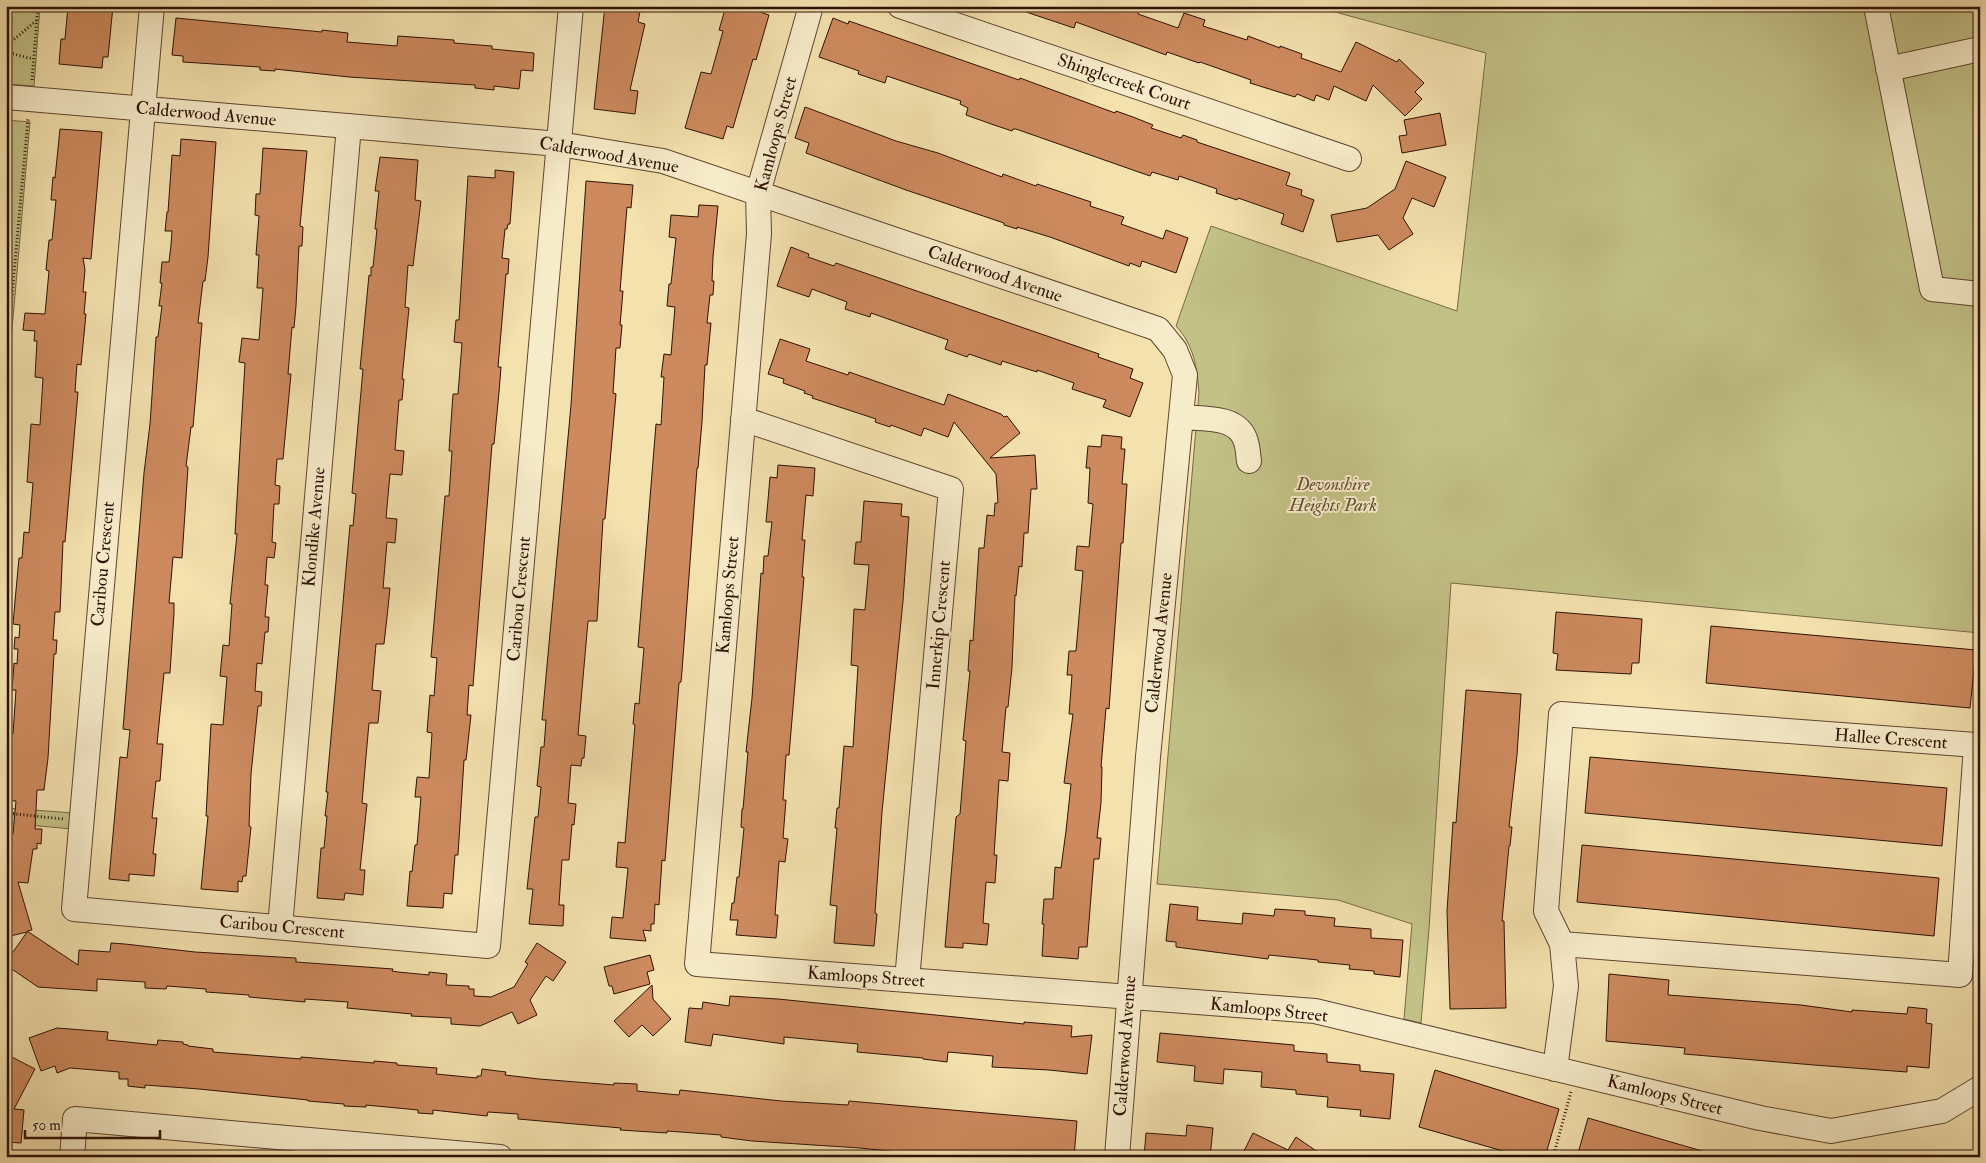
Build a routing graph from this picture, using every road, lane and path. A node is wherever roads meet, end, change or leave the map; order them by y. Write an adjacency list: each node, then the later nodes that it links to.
1 (38, 6): 7 (path)
2 (152, 6): 15 (street)
3 (571, 6): 18 (street)
4 (811, 6): 20 (street, Kamloops Street)
5 (900, 6): 19 (street, Shinglecreek Court)
6 (1876, 6): 12 (street)
7 (36, 21): 8 (path); 11 (path)
8 (6, 46)
9 (1980, 49): 12 (street)
10 (6, 52): 11 (path)
11 (33, 59): 13 (path)
12 (1888, 69): 21 (street)
13 (32, 78)
14 (6, 97): 15 (street, Calderwood Avenue)
15 (143, 109): 17 (street, Calderwood Avenue); 28 (street, Caribou Crescent)
16 (28, 120): 22 (path)
17 (349, 126): 18 (street, Calderwood Avenue); 28 (street, Klondike Avenue)
18 (560, 144): 20 (street, Calderwood Avenue); 28 (street, Caribou Crescent)
19 (1349, 159)
20 (758, 193): 23 (street, Calderwood Avenue); 24 (street, Kamloops Street)
21 (1980, 294)
22 (6, 361)
23 (1181, 417): 25 (street); 31 (street, Calderwood Avenue)
24 (743, 419): 30 (street, Innerkip Crescent); 30 (street, Kamloops Street)
25 (1250, 461)
26 (6, 813): 27 (path)
27 (70, 820)
28 (280, 927)
29 (1562, 944): 29 (street, Hallee Crescent); 32 (street, Hallee Crescent)
30 (907, 980): 31 (street, Kamloops Street)
31 (1129, 997): 32 (street, Kamloops Street); 37 (street, Calderwood Avenue)
32 (1556, 1069): 33 (street, Kamloops Street)
33 (1980, 1088)
34 (1571, 1092): 38 (path)
35 (72, 1157): 36 (street)
36 (500, 1157)
37 (1117, 1157)
38 (1553, 1157)

